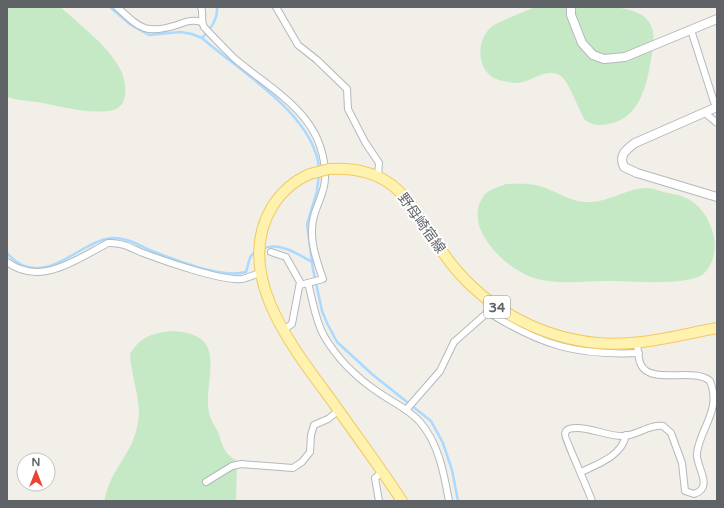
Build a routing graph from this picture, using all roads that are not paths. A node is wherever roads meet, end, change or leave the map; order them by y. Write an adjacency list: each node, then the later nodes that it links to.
1 (117, 7): 6 (street)
2 (201, 7): 6 (street)
3 (276, 7): 12 (street)
4 (571, 7): 7 (street)
5 (717, 19): 7 (street)
6 (203, 24): 17 (street)
7 (691, 30): 8 (street)
8 (717, 104)
9 (717, 108): 10 (street)
10 (705, 113): 11 (street); 13 (street)
11 (717, 123)
12 (378, 176): 16 (main road, 野母崎宿線 / 34, bridge); 21 (main road, 野母崎宿線 / 34)
13 (717, 197)
14 (271, 252): 18 (street)
15 (7, 262): 16 (street)
16 (262, 272): 20 (main road, 野母崎宿線 / 34)
17 (310, 283): 18 (street); 22 (street)
18 (300, 285): 20 (street)
19 (717, 328): 21 (main road, 野母崎宿線 / 34)
20 (283, 330): 23 (main road, 野母崎宿線 / 34)
21 (638, 348): 22 (street); 24 (street)
22 (406, 410): 30 (street)
23 (338, 411): 25 (main road, 野母崎宿線 / 34); 27 (street)
24 (626, 436): 26 (street); 26 (street)
25 (382, 472): 28 (street); 29 (main road, 野母崎宿線 / 34)
26 (581, 472): 31 (street)
27 (206, 482)
28 (379, 501)
29 (402, 501)
30 (449, 501)
31 (592, 501)

